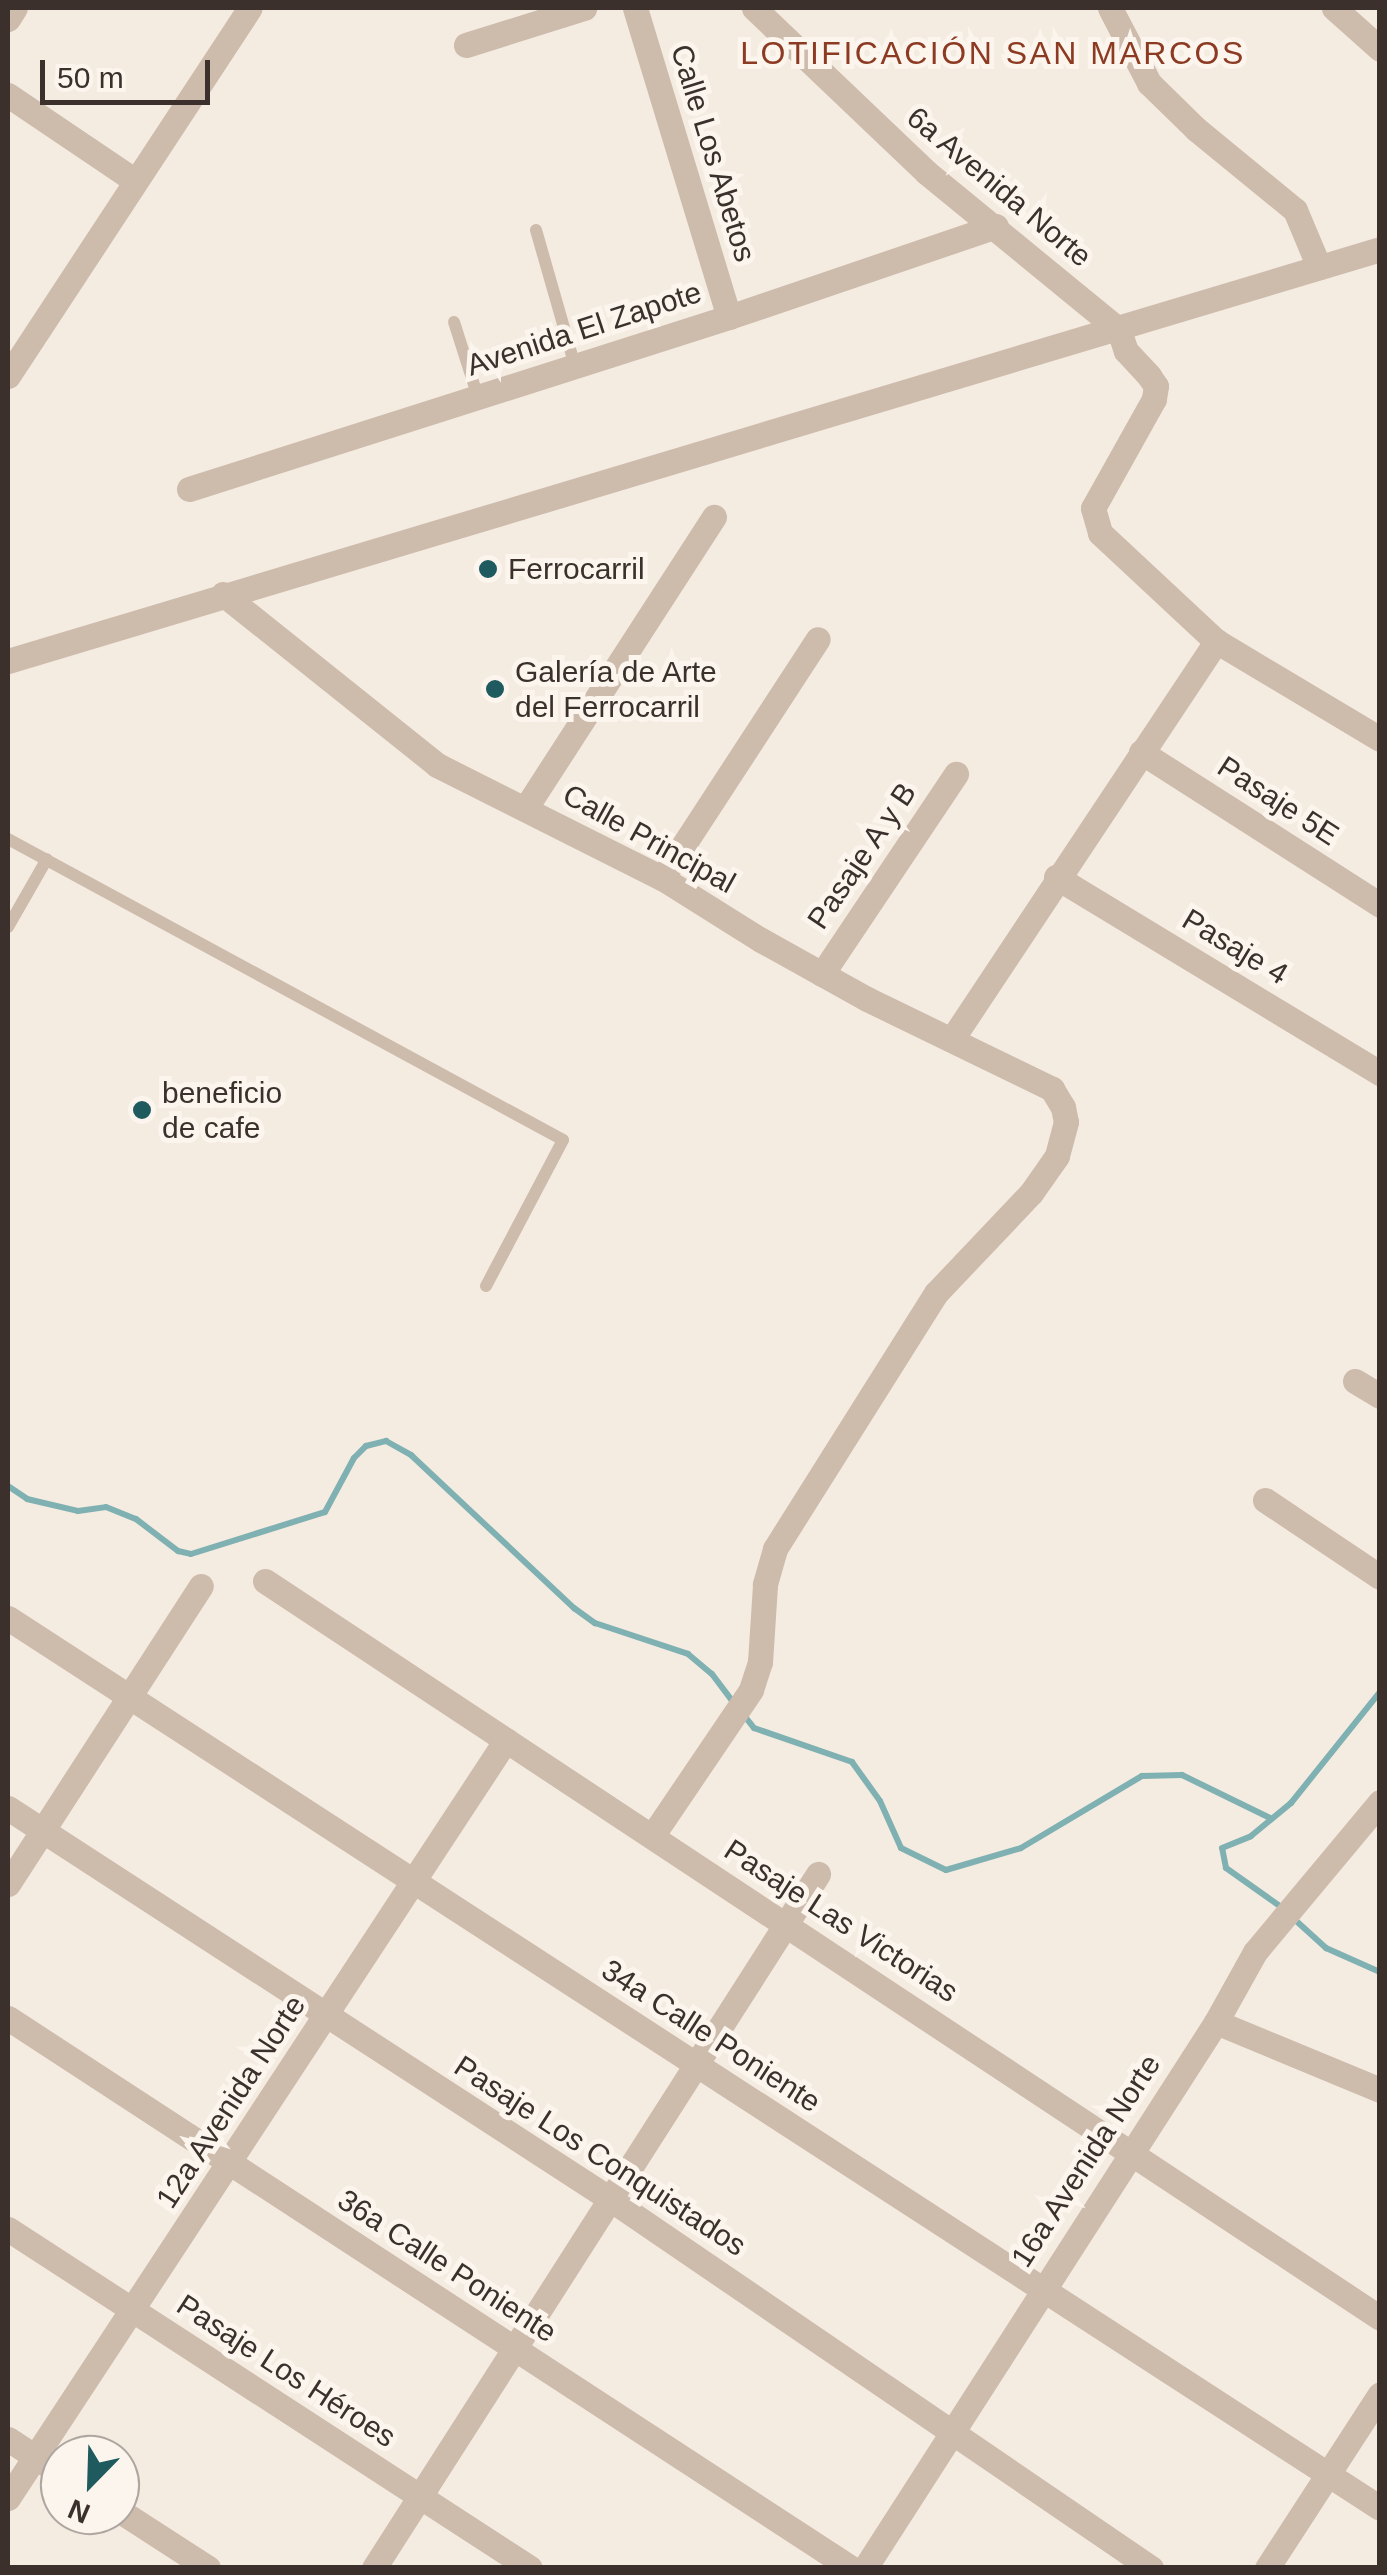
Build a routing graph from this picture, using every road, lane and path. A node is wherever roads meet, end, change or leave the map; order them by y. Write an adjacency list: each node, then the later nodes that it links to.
1 (15, 8): 8 (street)
2 (250, 8): 12 (street)
3 (584, 8): 9 (street)
4 (635, 8): 17 (street, Calle Los Abetos)
5 (754, 8): 13 (street, 6a Avenida Norte)
6 (1110, 8): 16 (street)
7 (1334, 8): 10 (street)
8 (8, 19)
9 (466, 45)
10 (1379, 47)
11 (8, 95): 12 (street)
12 (134, 180): 21 (street)
13 (996, 226): 17 (street, Avenida El Zapote); 19 (street, 6a Avenida Norte)
14 (536, 230): 20 (lane)
15 (1380, 249): 16 (street)
16 (1319, 267): 19 (street)
17 (729, 317): 20 (street, Avenida El Zapote)
18 (454, 322): 22 (lane)
19 (1119, 330): 25 (street); 27 (street, 6a Avenida Norte)
20 (575, 366): 22 (street, Avenida El Zapote)
21 (8, 376)
22 (478, 397): 23 (street, Avenida El Zapote)
23 (189, 489)
24 (714, 517): 32 (street)
25 (223, 594): 28 (street); 32 (street, Calle Principal)
26 (818, 639): 36 (street)
27 (1216, 640): 29 (street); 30 (street)
28 (8, 661)
29 (1380, 738)
30 (1141, 752): 35 (street); 37 (street, Pasaje 5E)
31 (956, 774): 39 (street, Pasaje A y B)
32 (525, 808): 36 (street, Calle Principal)
33 (8, 839): 34 (lane)
34 (47, 858): 38 (lane); 42 (lane)
35 (1056, 877): 40 (street); 41 (street, Pasaje 4)
36 (662, 878): 39 (street, Calle Principal)
37 (1380, 905)
38 (8, 926)
39 (822, 974): 40 (street, Calle Principal)
40 (952, 1038): 55 (street, Calle Principal)
41 (1380, 1072)
42 (486, 1286)
43 (1356, 1381): 44 (street)
44 (1380, 1396)
45 (1265, 1500): 46 (street)
46 (1380, 1577)
47 (265, 1581): 51 (street, Pasaje Las Victorias)
48 (201, 1586): 50 (street)
49 (8, 1618): 50 (street, 34a Calle Poniente)
50 (129, 1697): 54 (street); 57 (street, 34a Calle Poniente)
51 (506, 1740): 55 (street, Pasaje Las Victorias); 57 (street, 12a Avenida Norte)
52 (1380, 1802): 62 (street, 16a Avenida Norte)
53 (8, 1808): 54 (street, Pasaje Los Conquistados)
54 (42, 1830): 58 (street); 60 (street, Pasaje Los Conquistados)
55 (652, 1836): 59 (street, Pasaje Las Victorias)
56 (818, 1874): 59 (street)
57 (414, 1882): 60 (street, 12a Avenida Norte); 63 (street, 34a Calle Poniente)
58 (8, 1884)
59 (786, 1924): 63 (street); 65 (street, Pasaje Las Victorias)
60 (326, 2015): 66 (street, 12a Avenida Norte); 67 (street, Pasaje Los Conquistados)
61 (8, 2018): 66 (street, 36a Calle Poniente)
62 (1216, 2022): 64 (street); 65 (street, 16a Avenida Norte)
63 (696, 2064): 67 (street); 69 (street, 34a Calle Poniente)
64 (1380, 2090)
65 (1130, 2150): 69 (street, 16a Avenida Norte); 71 (street, Pasaje Las Victorias)
66 (230, 2163): 70 (street, 12a Avenida Norte); 72 (street, 36a Calle Poniente)
67 (610, 2199): 72 (street); 74 (street, Pasaje Los Conquistados)
68 (8, 2229): 70 (street, Pasaje Los Héroes)
69 (1042, 2289): 74 (street, 16a Avenida Norte); 78 (street, 34a Calle Poniente)
70 (134, 2311): 76 (street, 12a Avenida Norte); 79 (street, Pasaje Los Héroes)
71 (1380, 2318)
72 (514, 2348): 79 (street); 86 (street, 36a Calle Poniente)
73 (1380, 2394): 78 (street)
74 (952, 2430): 87 (street, 16a Avenida Norte); 88 (street, Pasaje Los Conquistados)
75 (8, 2438): 76 (street)
76 (35, 2456): 77 (street); 80 (street, 12a Avenida Norte)
77 (40, 2459)
78 (1329, 2476): 81 (street, 34a Calle Poniente); 89 (street)
79 (420, 2496): 84 (street); 85 (street, Pasaje Los Héroes)
80 (8, 2498)
81 (1380, 2508)
82 (140, 2524): 83 (street)
83 (208, 2568)
84 (374, 2568)
85 (530, 2568)
86 (851, 2568)
87 (865, 2568)
88 (1151, 2568)
89 (1267, 2568)

